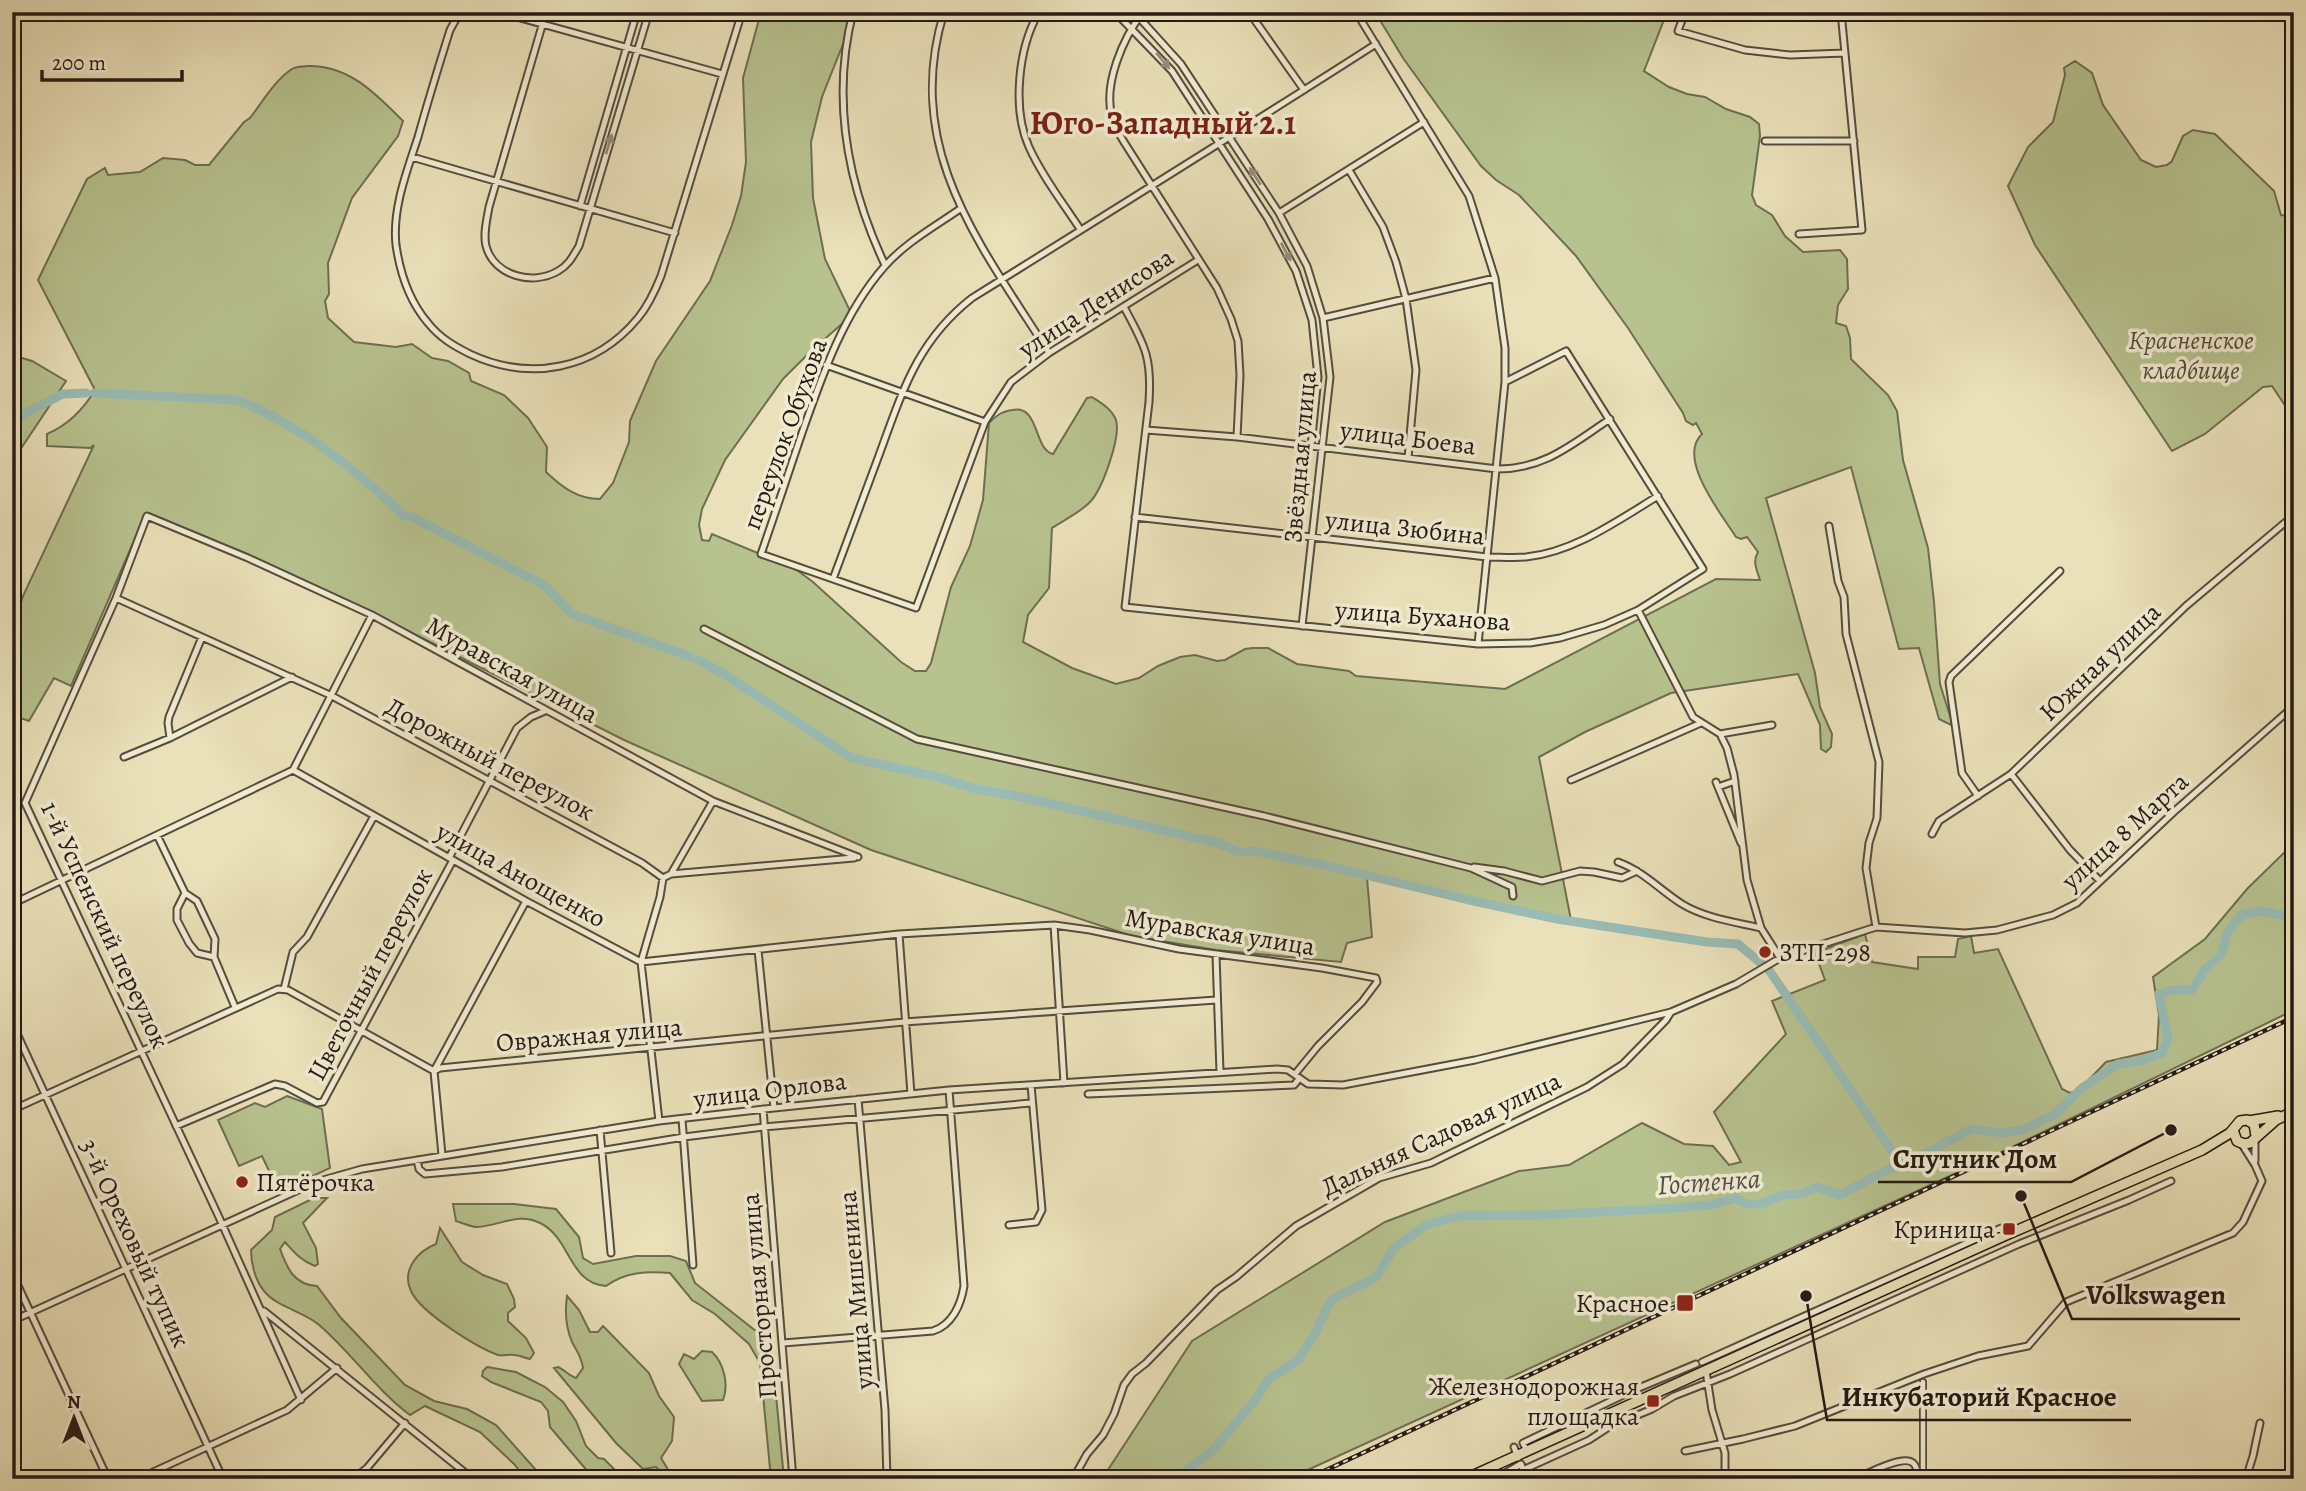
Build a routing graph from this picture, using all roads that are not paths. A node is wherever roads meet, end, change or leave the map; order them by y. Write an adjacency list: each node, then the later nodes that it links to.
1 (460, 12): 29 (street)
2 (499, 12): 16 (street)
3 (546, 12): 16 (street)
4 (638, 12): 19 (street)
5 (649, 12): 20 (street)
6 (742, 12): 22 (street)
7 (853, 12): 41 (street)
8 (944, 12): 35 (street)
9 (1040, 12): 37 (street)
10 (1115, 12): 17 (street, Звёздная улица)
11 (1249, 12): 23 (street)
12 (1356, 12): 18 (street)
13 (1685, 12): 21 (street)
14 (1841, 12): 21 (street)
15 (1139, 14): 17 (street); 25 (street, Звёздная улица)
16 (542, 24): 19 (street); 31 (street)
17 (1132, 28): 28 (street, Звёздная улица, one-way to 28); 32 (street)
18 (1376, 44): 23 (street); 24 (street)
19 (628, 48): 20 (street); 33 (street)
20 (637, 51): 22 (street); 34 (street, one-way to 20)
21 (1845, 53): 27 (street)
22 (722, 74): 38 (street)
23 (1304, 90): 25 (street)
24 (1424, 122): 30 (street); 42 (street)
25 (1229, 136): 28 (street); 36 (street, Звёздная улица, one-way to 25)
26 (1765, 141): 27 (street)
27 (1854, 141): 39 (street)
28 (1219, 143): 32 (street); 55 (street, Звёздная улица, one-way to 55)
29 (412, 157): 31 (street); 38 (street)
30 (1349, 170): 36 (street); 44 (street)
31 (496, 180): 33 (street); 34 (street)
32 (1152, 187): 37 (street); 40 (street)
33 (580, 206): 34 (street)
34 (589, 209): 38 (street)
35 (960, 209): 41 (street, переулок Обухова); 43 (street)
36 (1279, 213): 46 (street, Звёздная улица)
37 (1080, 229): 43 (street)
38 (675, 233)
39 (1799, 234)
40 (1198, 260): 45 (street, улица Денисова); 54 (street)
41 (885, 265): 48 (street, переулок Обухова)
42 (1495, 278): 44 (street); 49 (street)
43 (1002, 279): 47 (street); 50 (street)
44 (1406, 299): 46 (street); 57 (street)
45 (1124, 307): 47 (street, улица Денисова); 53 (street)
46 (1323, 318): 56 (street, Звёздная улица)
47 (1049, 353): 52 (street, улица Денисова)
48 (826, 365): 50 (street); 67 (street, переулок Обухова)
49 (1505, 382): 51 (street); 58 (street)
50 (902, 392): 52 (street); 67 (street)
51 (1610, 419): 58 (street, улица Боева); 59 (street)
52 (985, 422): 67 (street, улица Денисова)
53 (1146, 429): 54 (street, улица Боева); 62 (street)
54 (1237, 437): 55 (street, улица Боева)
55 (1311, 446): 56 (street, улица Боева)
56 (1323, 447): 57 (street, улица Боева); 64 (street, Звёздная улица)
57 (1408, 458): 58 (street, улица Боева)
58 (1497, 469): 65 (street)
59 (1658, 496): 65 (street, улица Зюбина); 69 (street, улица Буханова)
60 (2294, 515): 85 (street, Южная улица)
61 (147, 516): 68 (street, 1-й Успенский переулок); 70 (street, Муравская улица)
62 (1135, 517): 64 (street, улица Зюбина); 71 (street, улица Буханова)
63 (1829, 526): 108 (street)
64 (1312, 537): 65 (street, улица Зюбина); 71 (street, Звёздная улица)
65 (1488, 557): 74 (street)
66 (2060, 571): 89 (street)
67 (833, 579)
68 (116, 598): 73 (street, Дорожный переулок); 102 (street, 1-й Успенский переулок)
69 (1638, 610): 74 (street, улица Буханова); 79 (street)
70 (372, 615): 76 (street); 78 (street, Муравская улица)
71 (1302, 626): 74 (street, улица Буханова)
72 (704, 629): 97 (street)
73 (202, 637): 75 (street, Дорожный переулок); 82 (street)
74 (1478, 643)
75 (293, 677): 76 (street, Дорожный переулок); 82 (street)
76 (332, 696): 84 (street); 88 (street, Дорожный переулок)
77 (2294, 706): 101 (street, улица 8 Марта)
78 (545, 711): 88 (street, Цветочный переулок); 90 (street, Муравская улица)
79 (1700, 723): 81 (street); 87 (street)
80 (1772, 725): 81 (street)
81 (1720, 734): 86 (street)
82 (170, 738): 83 (street)
83 (124, 757)
84 (293, 770): 91 (street, улица Анощенко); 93 (street)
85 (2011, 774): 89 (street, Южная улица); 101 (street)
86 (1735, 778): 94 (street); 94 (street)
87 (1571, 780)
88 (489, 781): 95 (street, Цветочный переулок); 100 (street, Дорожный переулок)
89 (1978, 796): 92 (street, Южная улица)
90 (713, 801): 99 (street); 99 (street, Муравская улица)
91 (374, 816): 95 (street, улица Анощенко); 116 (street)
92 (1932, 834)
93 (158, 835): 102 (street); 103 (street)
94 (1744, 853): 109 (street)
95 (451, 859): 105 (street, улица Анощенко); 123 (street, Цветочный переулок)
96 (1618, 862): 98 (street)
97 (1471, 867): 98 (street); 104 (street)
98 (1637, 871): 109 (street)
99 (671, 874): 100 (street)
100 (663, 878): 115 (street)
101 (2100, 881): 108 (street, улица 8 Марта)
102 (61, 882): 106 (street); 126 (street, 1-й Успенский переулок)
103 (185, 894): 113 (street); 113 (street)
104 (1513, 896)
105 (526, 901): 115 (street, улица Анощенко); 127 (street)
106 (12, 904)
107 (1054, 925): 110 (street); 112 (street, Муравская улица); 119 (street)
108 (1876, 927): 114 (street, улица 8 Марта)
109 (1761, 928): 114 (street)
110 (899, 934): 111 (street); 121 (street)
111 (758, 950): 115 (street); 124 (street)
112 (1216, 955): 117 (street); 129 (street, Муравская улица)
113 (214, 957): 118 (street)
114 (1780, 958): 120 (street, Дальняя Садовая улица)
115 (641, 962): 125 (street)
116 (284, 989): 118 (street); 123 (street)
117 (1216, 1000): 119 (street, Овражная улица); 128 (street)
118 (235, 1007): 126 (street)
119 (1060, 1011): 121 (street, Овражная улица); 131 (street)
120 (1671, 1012): 129 (street, улица Орлова); 193 (street, Дальняя Садовая улица)
121 (904, 1022): 124 (street, Овражная улица); 135 (street)
122 (12, 1023): 137 (street, 3-й Ореховый тупик)
123 (361, 1030): 127 (street); 149 (street, Цветочный переулок)
124 (766, 1036): 125 (street, Овражная улица); 140 (street)
125 (650, 1049): 127 (street, Овражная улица); 147 (street)
126 (141, 1051): 137 (street); 149 (street, 1-й Успенский переулок)
127 (434, 1071): 158 (street)
128 (1220, 1072): 129 (street, улица Орлова); 130 (street, улица Орлова)
129 (1297, 1076): 134 (street)
130 (1130, 1078): 131 (street, улица Орлова); 134 (street)
131 (1065, 1083): 132 (street, улица Орлова)
132 (1031, 1085): 133 (street, улица Орлова); 139 (street)
133 (949, 1090): 135 (street, улица Орлова); 142 (street)
134 (1134, 1092): 136 (street)
135 (911, 1094): 138 (street, улица Орлова)
136 (1088, 1094)
137 (45, 1095): 143 (street); 166 (street, 3-й Ореховый тупик)
138 (858, 1099): 140 (street, улица Орлова); 146 (street, улица Мишенина)
139 (1031, 1103): 142 (street, улица Орлова); 163 (street)
140 (775, 1108): 141 (street, улица Орлова)
141 (763, 1109): 145 (street, улица Орлова); 150 (street, Просторная улица)
142 (950, 1109): 146 (street, улица Орлова); 171 (street)
143 (12, 1110)
144 (2290, 1113): 148 (main road); 153 (main road)
145 (682, 1119): 147 (street, улица Орлова); 154 (street)
146 (861, 1119): 150 (street, улица Орлова); 171 (street, улица Мишенина)
147 (659, 1121): 151 (street, улица Орлова)
148 (2249, 1121): 152 (main road); 153 (main road)
149 (176, 1126): 162 (street, 1-й Успенский переулок)
150 (764, 1127): 154 (street, улица Орлова); 172 (street, Просторная улица)
151 (600, 1130): 156 (street); 158 (street, улица Орлова)
152 (2233, 1130): 155 (main road); 157 (main road)
153 (2256, 1136): 155 (main road); 160 (street)
154 (684, 1137): 156 (street, улица Орлова); 165 (street)
155 (2240, 1143): 157 (main road); 160 (street)
156 (603, 1150): 159 (street, улица Орлова); 164 (street)
157 (2202, 1150): 173 (main road)
158 (442, 1155): 159 (street, улица Орлова)
159 (417, 1160): 162 (street, улица Орлова)
160 (2255, 1164): 175 (street)
161 (2171, 1181): 176 (street)
162 (222, 1225): 166 (street, улица Орлова); 168 (street, 1-й Успенский переулок)
163 (1009, 1225)
164 (611, 1253)
165 (693, 1265)
166 (126, 1270): 169 (street, улица Орлова); 182 (street, 3-й Ореховый тупик)
167 (12, 1273): 169 (street)
168 (261, 1309): 174 (street, 1-й Успенский переулок); 178 (street, 1-й Успенский переулок)
169 (31, 1313): 170 (street, улица Орлова); 186 (street)
170 (12, 1321)
171 (878, 1337): 172 (street); 192 (street, улица Мишенина)
172 (783, 1343): 191 (street, Просторная улица)
173 (1702, 1365): 176 (street); 184 (main road)
174 (337, 1368): 178 (street); 179 (street, 1-й Успенский переулок)
175 (1924, 1374): 177 (street); 181 (street)
176 (1708, 1382): 181 (street); 184 (street)
177 (1923, 1382): 185 (street)
178 (301, 1400): 182 (street)
179 (405, 1423): 189 (street); 190 (street, 1-й Успенский переулок)
180 (2260, 1423): 198 (street)
181 (1723, 1442): 183 (street); 196 (street)
182 (207, 1446): 187 (street); 188 (street, 3-й Ореховый тупик)
183 (1685, 1451)
184 (1515, 1454): 194 (main road); 195 (street)
185 (1922, 1478): 197 (street)
186 (108, 1479)
187 (138, 1479)
188 (223, 1479)
189 (353, 1479)
190 (473, 1479)
191 (793, 1479)
192 (887, 1479)
193 (1073, 1479)
194 (1465, 1479)
195 (1495, 1479)
196 (1725, 1479)
197 (1855, 1479)
198 (2246, 1479)

